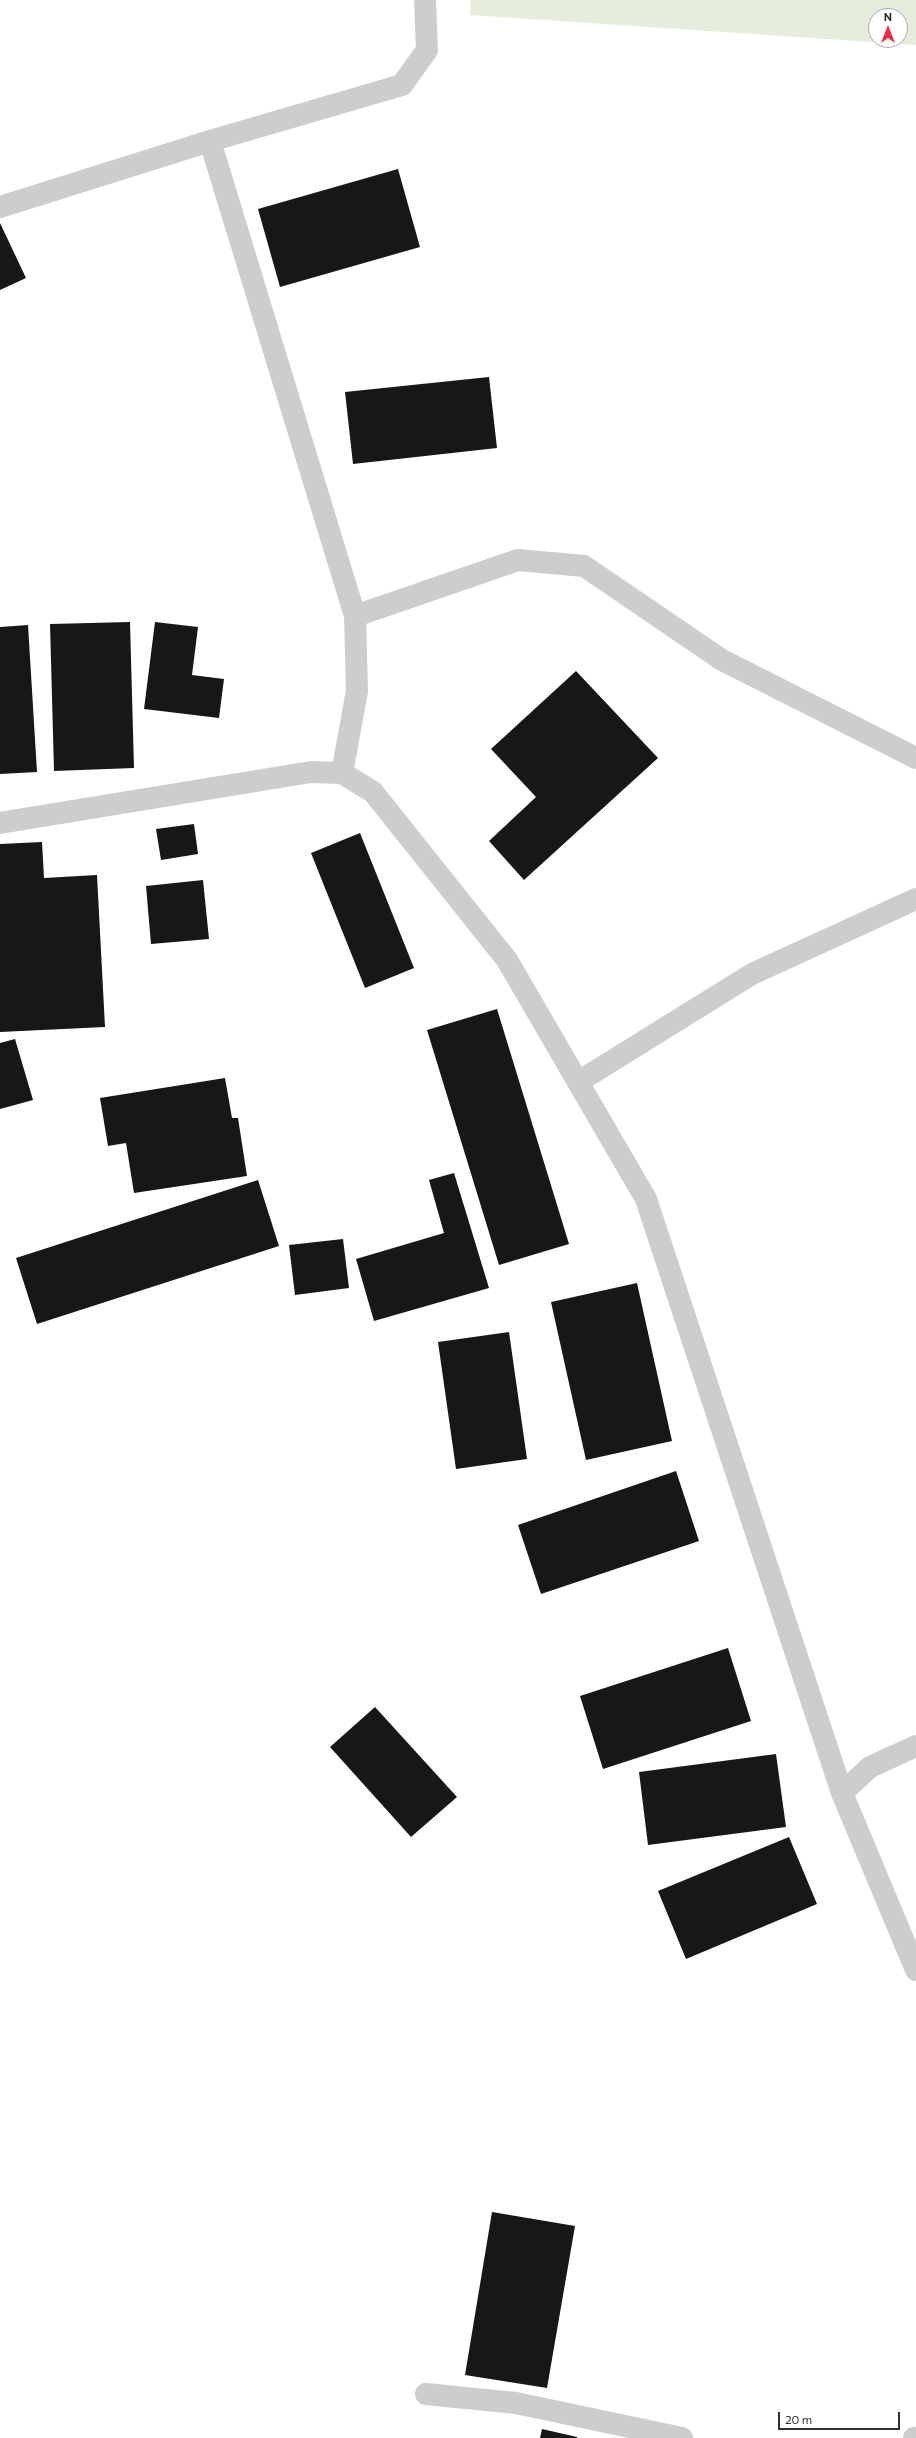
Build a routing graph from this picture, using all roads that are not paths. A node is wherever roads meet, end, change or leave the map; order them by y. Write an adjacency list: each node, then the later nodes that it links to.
1 (425, 0): 2 (street)
2 (210, 141): 3 (street); 4 (street)
3 (0, 207)
4 (355, 616): 5 (street); 6 (street)
5 (916, 758)
6 (342, 773): 7 (street); 9 (street)
7 (0, 823)
8 (916, 899): 9 (street)
9 (578, 1082): 11 (street)
10 (916, 1746): 11 (street)
11 (842, 1793): 12 (street)
12 (916, 1970)
13 (426, 2394): 14 (street)
14 (682, 2438)

